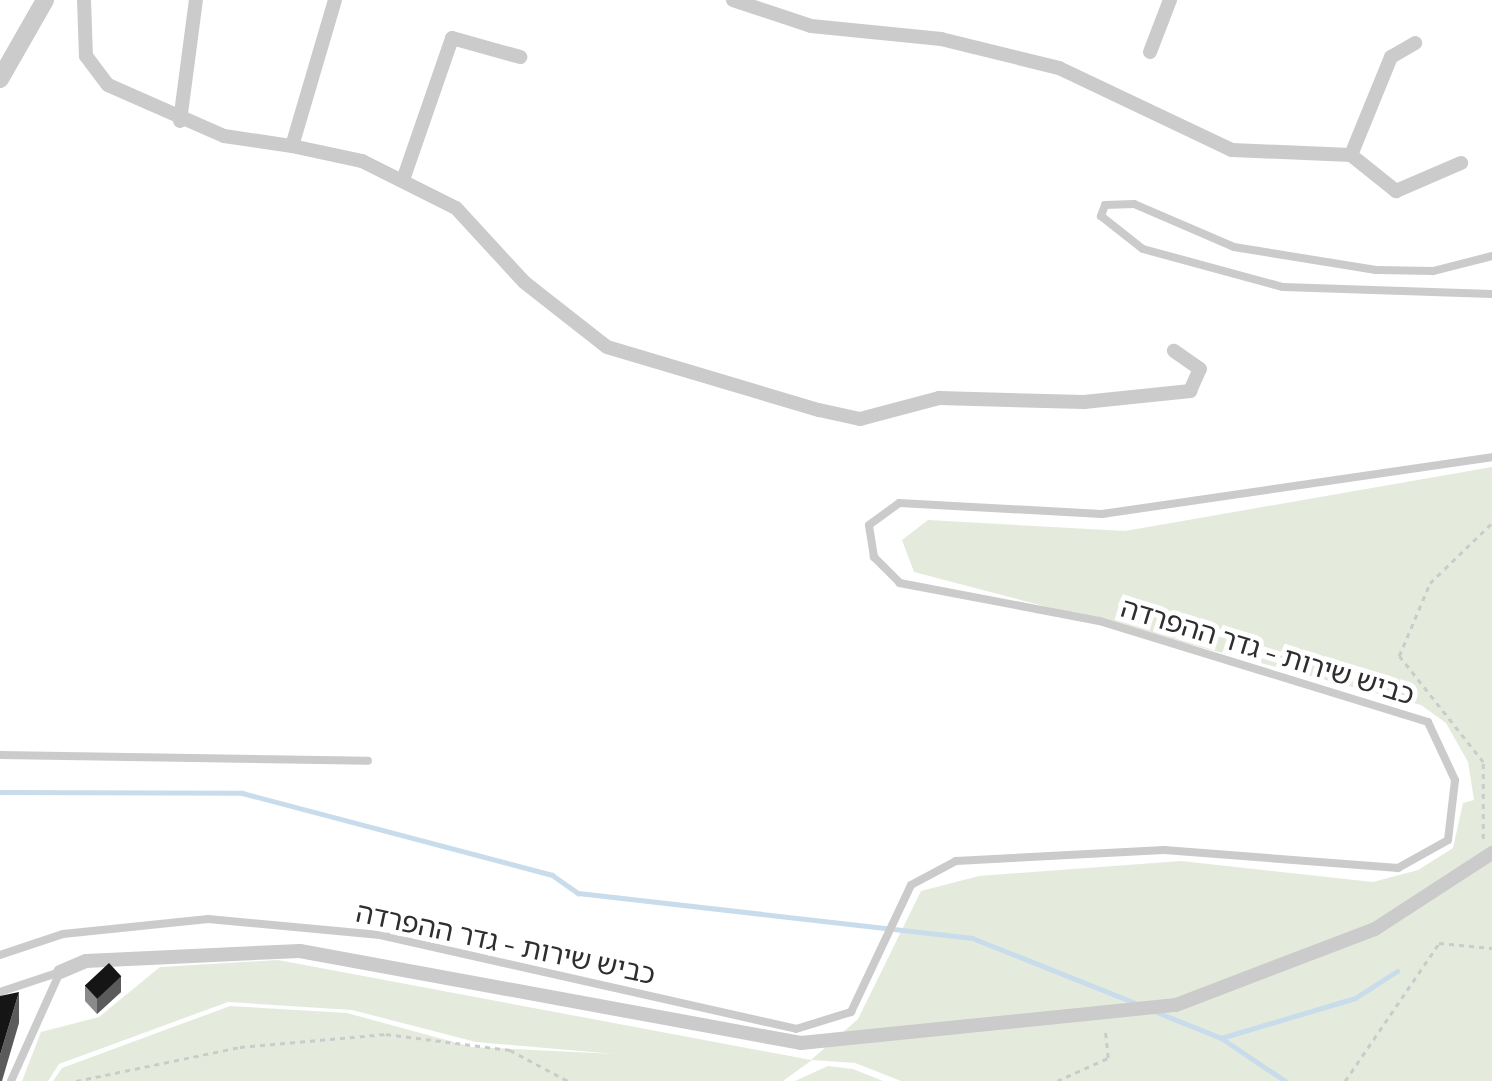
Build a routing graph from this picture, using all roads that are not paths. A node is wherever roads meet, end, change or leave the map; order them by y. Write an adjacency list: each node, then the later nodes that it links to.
1 (45, 0): 10 (street)
2 (84, 0): 11 (street)
3 (196, 0): 11 (street)
4 (335, 0): 12 (street)
5 (733, 0): 13 (street)
6 (1170, 0): 8 (street)
7 (1415, 43): 13 (street)
8 (1150, 52)
9 (520, 58): 15 (street)
10 (0, 79)
11 (180, 121): 12 (street)
12 (292, 146): 15 (street)
13 (1352, 154): 14 (street)
14 (1462, 163)
15 (404, 177): 18 (street)
16 (1492, 256): 17 (lane)
17 (1492, 294)
18 (1174, 352)
19 (1492, 457): 23 (lane, כביש שירות - גדר ההפרדה)
20 (0, 755): 21 (lane)
21 (368, 761)
22 (1486, 858): 24 (street)
23 (0, 955)
24 (60, 972): 25 (lane); 26 (lane)
25 (0, 992)
26 (10, 1081)

